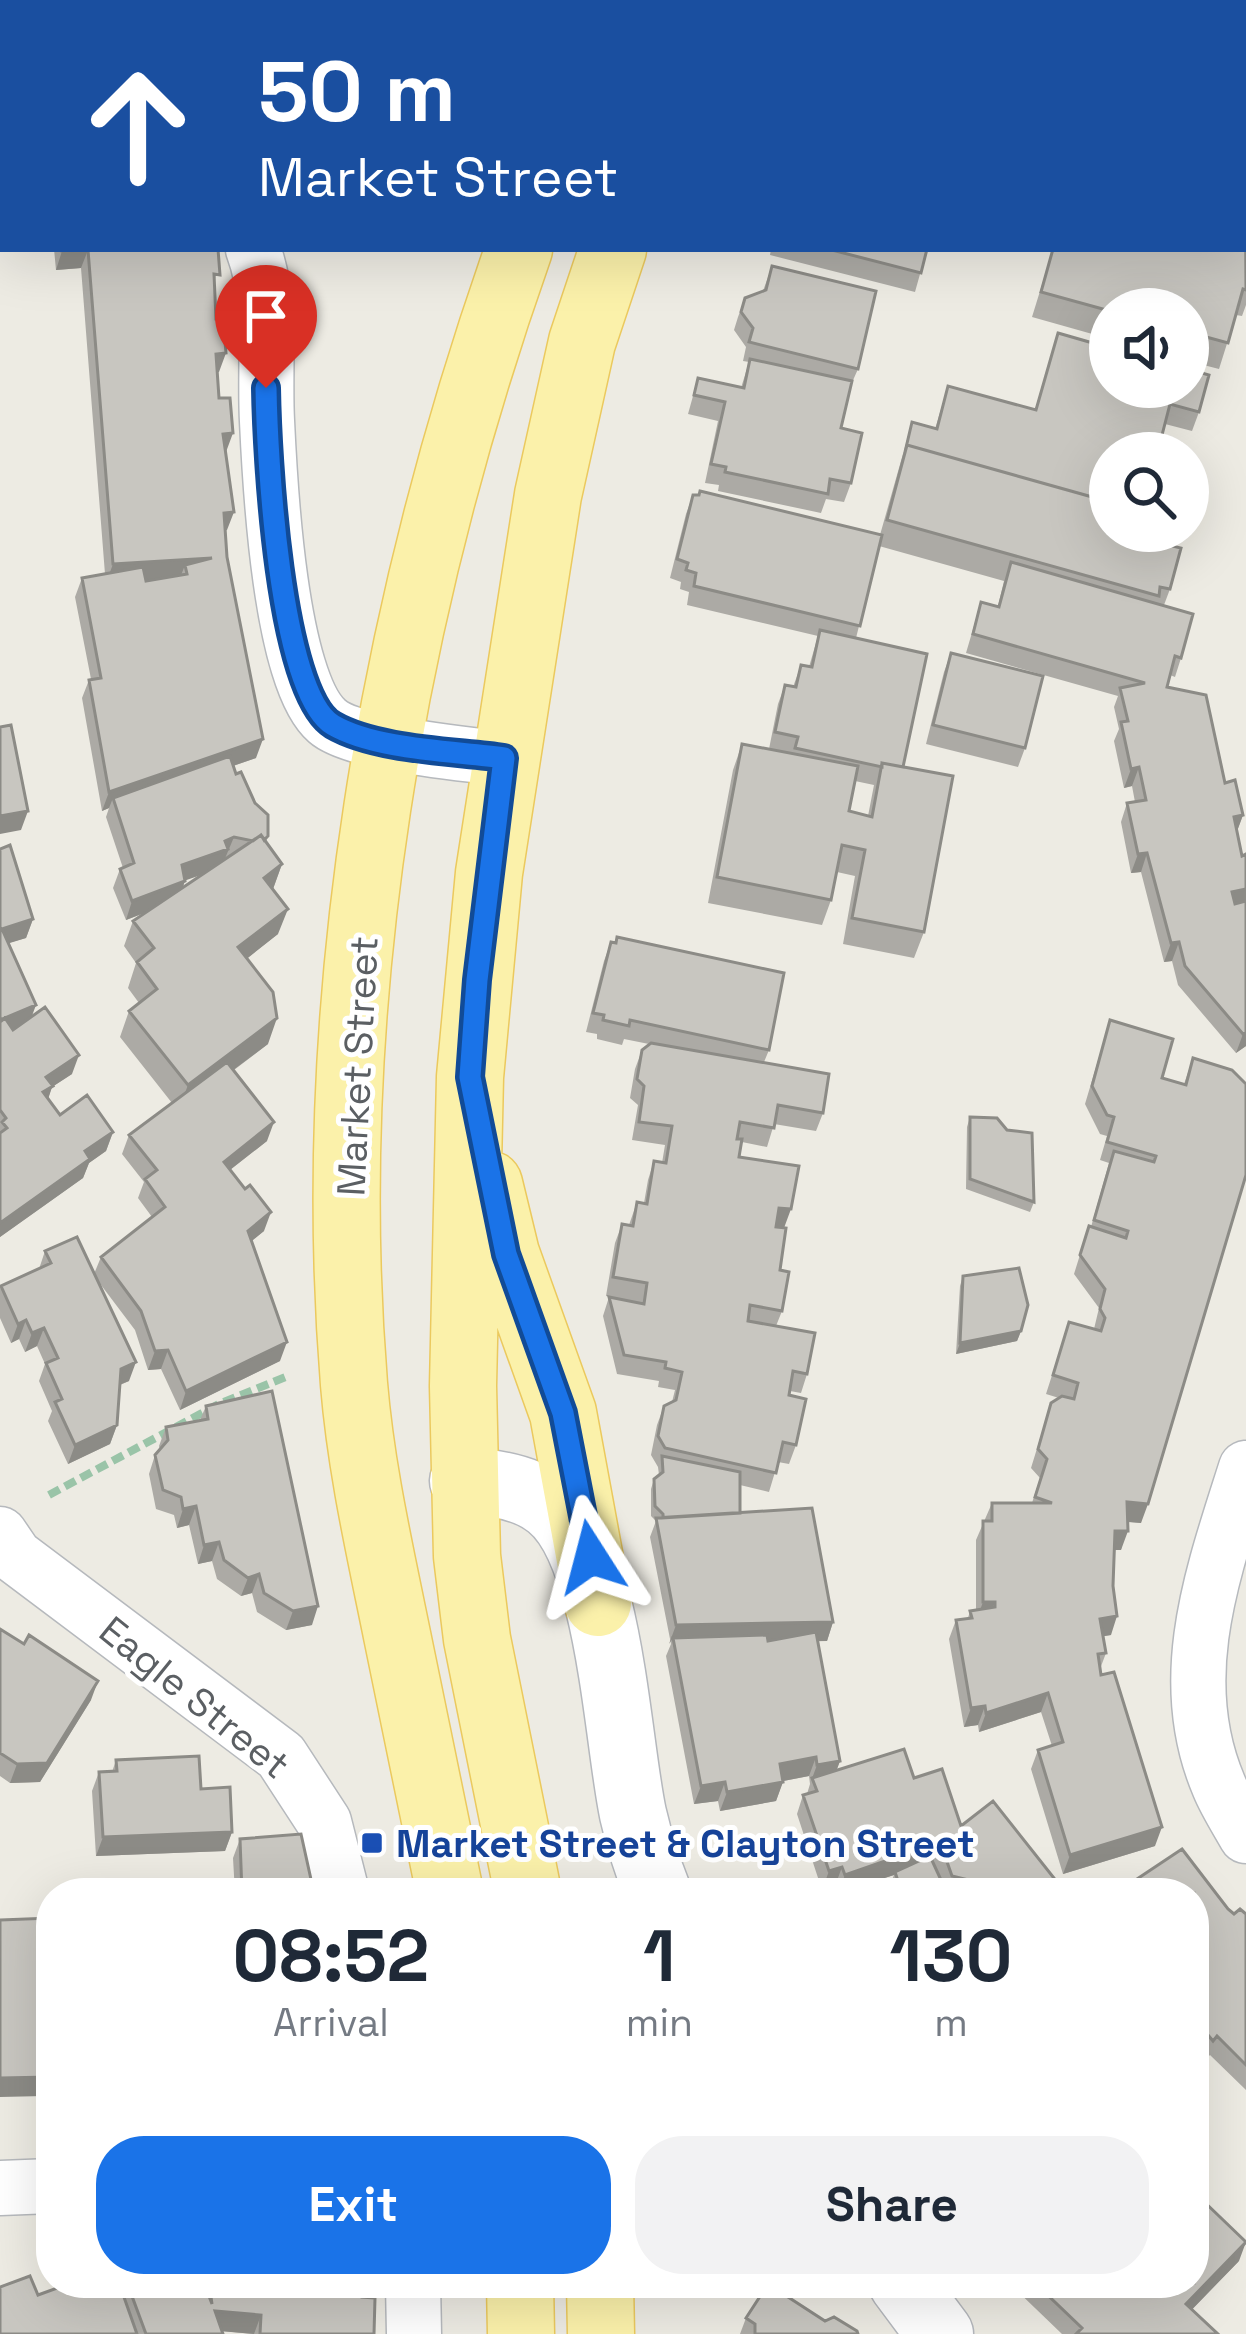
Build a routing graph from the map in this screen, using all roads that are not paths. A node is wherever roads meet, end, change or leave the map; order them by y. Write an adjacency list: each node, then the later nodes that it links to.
1 (254, 252): 4 (street)
2 (518, 252): 4 (main road, Market Street)
3 (612, 252): 5 (main road)
4 (390, 741): 5 (street); 9 (main road, Market Street)
5 (504, 758): 6 (main road)
6 (470, 1077): 8 (main road); 11 (main road)
7 (1246, 1468): 12 (street)
8 (463, 1481): 9 (main road); 11 (main road); 15 (main road)
9 (368, 1492): 14 (main road, Market Street)
10 (20, 1517): 13 (street, Eagle Street)
11 (598, 1603): 16 (main road)
12 (1246, 1836)
13 (338, 1878)
14 (447, 1878)
15 (525, 1878)
16 (653, 1878)
17 (36, 2187): 18 (street)
18 (0, 2188)
19 (413, 2298): 23 (street)
20 (520, 2298): 24 (main road)
21 (600, 2298): 25 (main road)
22 (913, 2298): 26 (main road)
23 (414, 2334)
24 (521, 2334)
25 (601, 2334)
26 (940, 2334)

